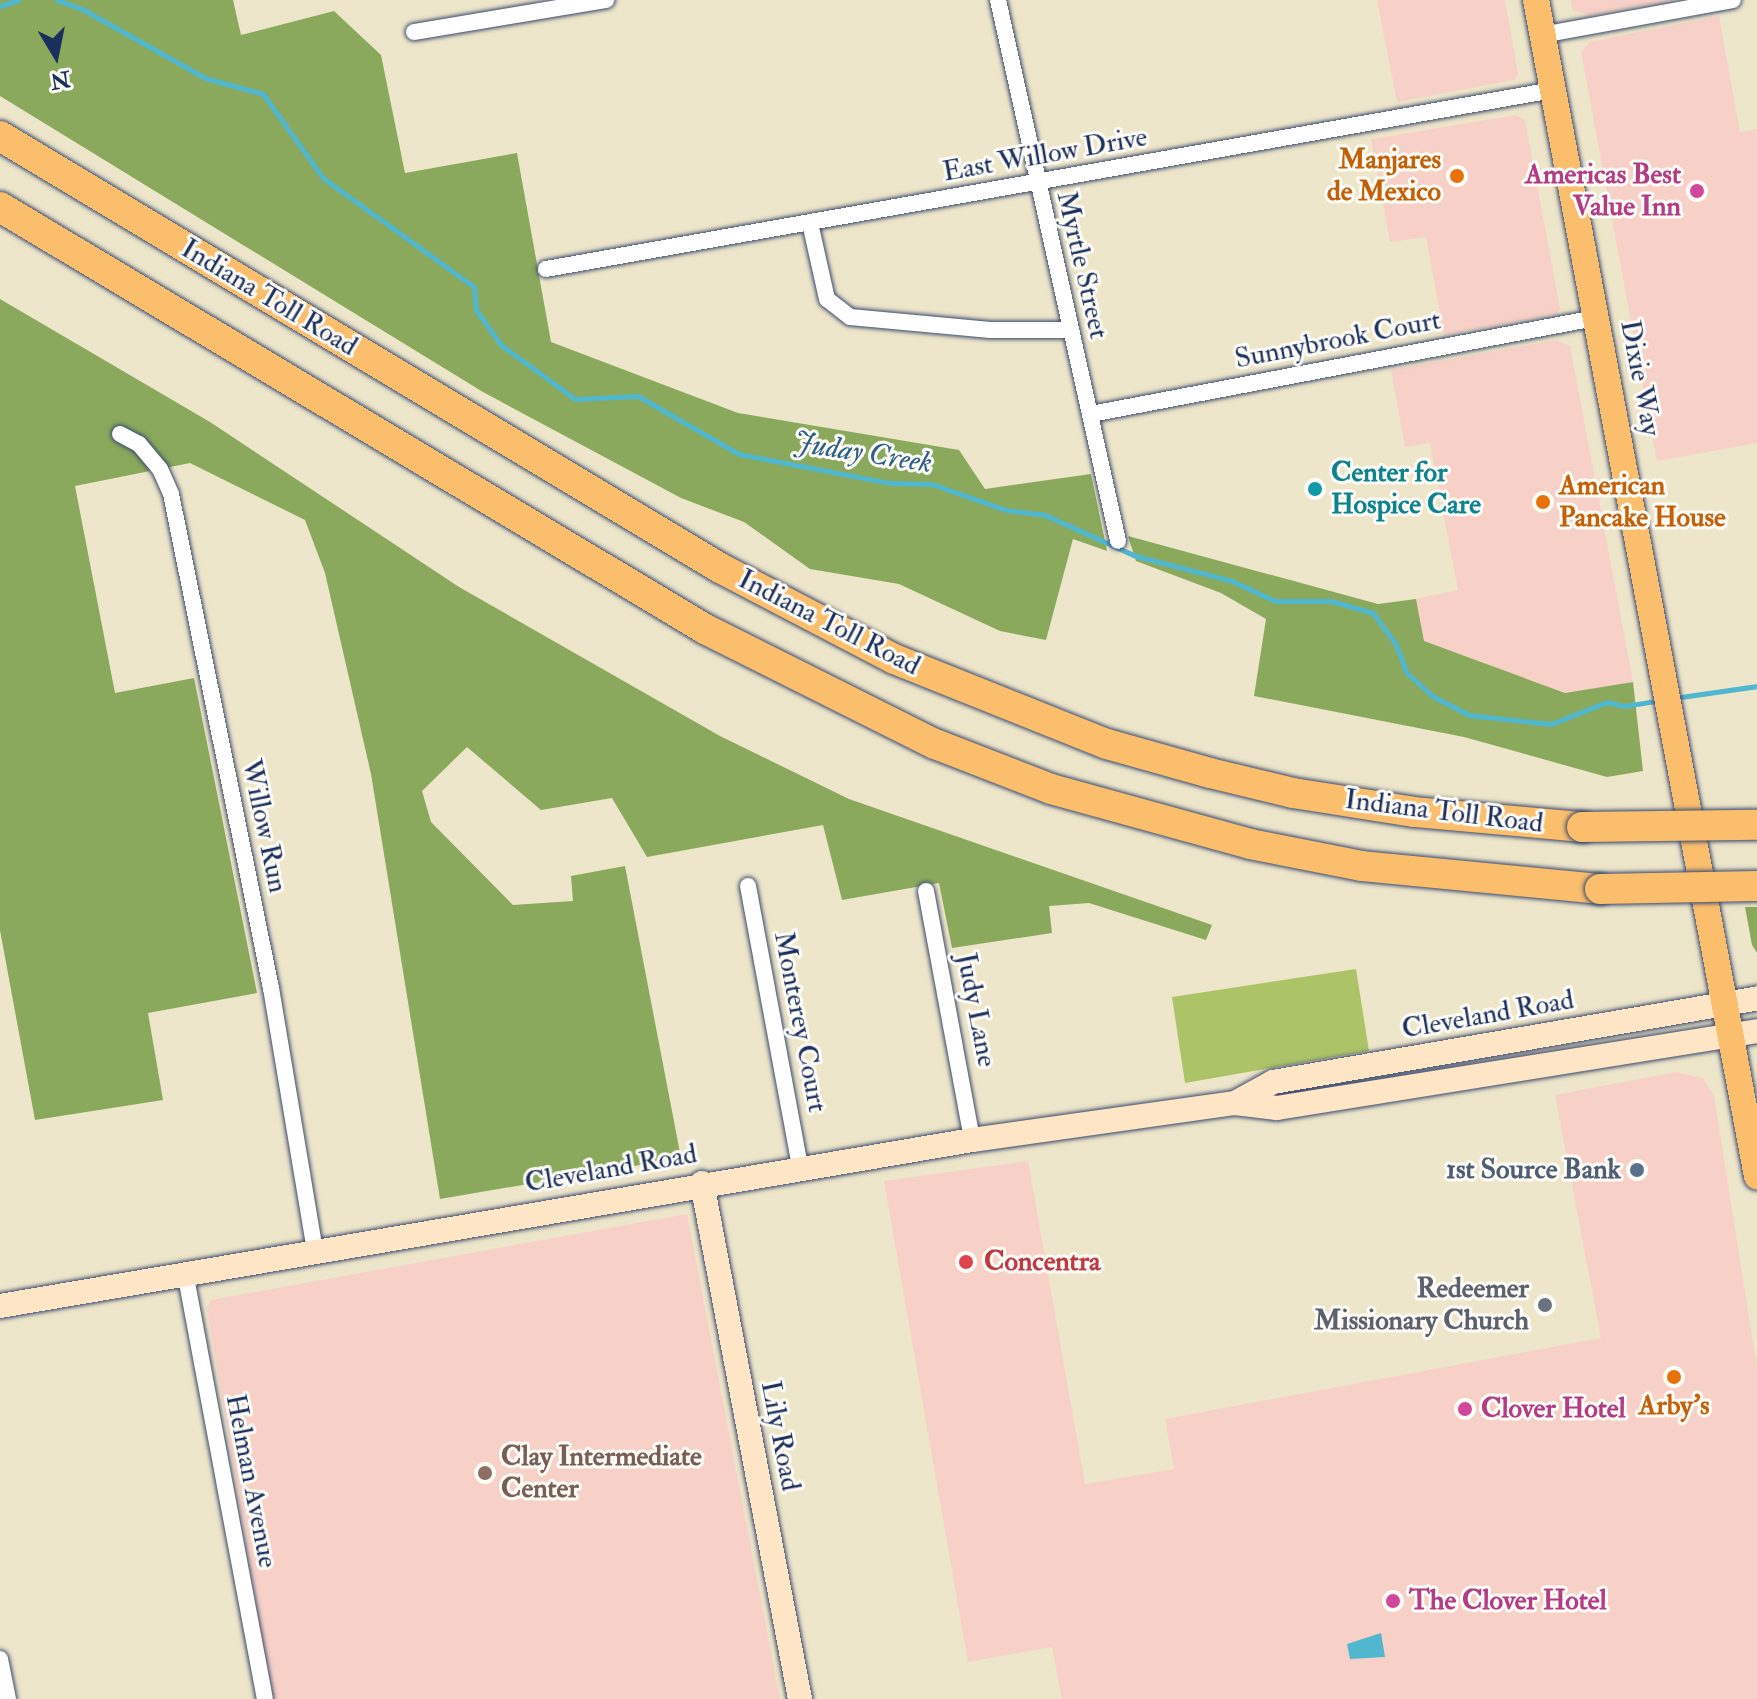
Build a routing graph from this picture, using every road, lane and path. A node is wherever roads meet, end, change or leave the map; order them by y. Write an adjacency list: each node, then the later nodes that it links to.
1 (606, 0): 5 (street)
2 (998, 0): 9 (street, Myrtle Street)
3 (1536, 0): 6 (main road, Dixie Way)
4 (1733, 0): 6 (street)
5 (414, 32)
6 (1542, 35): 7 (main road, Dixie Way)
7 (1553, 90): 9 (street, East Willow Drive); 13 (main road, Dixie Way)
8 (0, 136): 18 (highway, Indiana Toll Road, bridge)
9 (1037, 183): 11 (street, East Willow Drive); 14 (street, Myrtle Street)
10 (0, 207): 20 (highway, bridge)
11 (810, 223): 12 (street, East Willow Drive); 14 (street)
12 (546, 269)
13 (1595, 318): 15 (street, Sunnybrook Court); 23 (main road, Dixie Way)
14 (1070, 330): 15 (street, Myrtle Street)
15 (1091, 414): 17 (street, Myrtle Street)
16 (120, 434): 30 (street, Willow Run)
17 (1118, 541)
18 (1757, 825)
19 (748, 886): 27 (street, Monterey Court)
20 (1757, 886)
21 (926, 891): 26 (street, Judy Lane)
22 (1757, 998): 23 (main road, Cleveland Road)
23 (1727, 1004): 24 (main road, Dixie Way); 25 (main road, Cleveland Road)
24 (1745, 1034): 25 (main road, Cleveland Road); 28 (main road, Dixie Way)
25 (1235, 1103): 26 (main road, Cleveland Road)
26 (972, 1140): 27 (main road, Cleveland Road)
27 (800, 1167): 29 (main road, Cleveland Road)
28 (1757, 1176)
29 (702, 1183): 30 (main road, Cleveland Road); 36 (main road, Lily Road)
30 (315, 1250): 31 (main road, Cleveland Road)
31 (185, 1272): 32 (main road, Cleveland Road); 35 (street, Helman Avenue)
32 (0, 1306)
33 (0, 1659): 34 (street)
34 (8, 1699)
35 (265, 1699)
36 (800, 1699)

